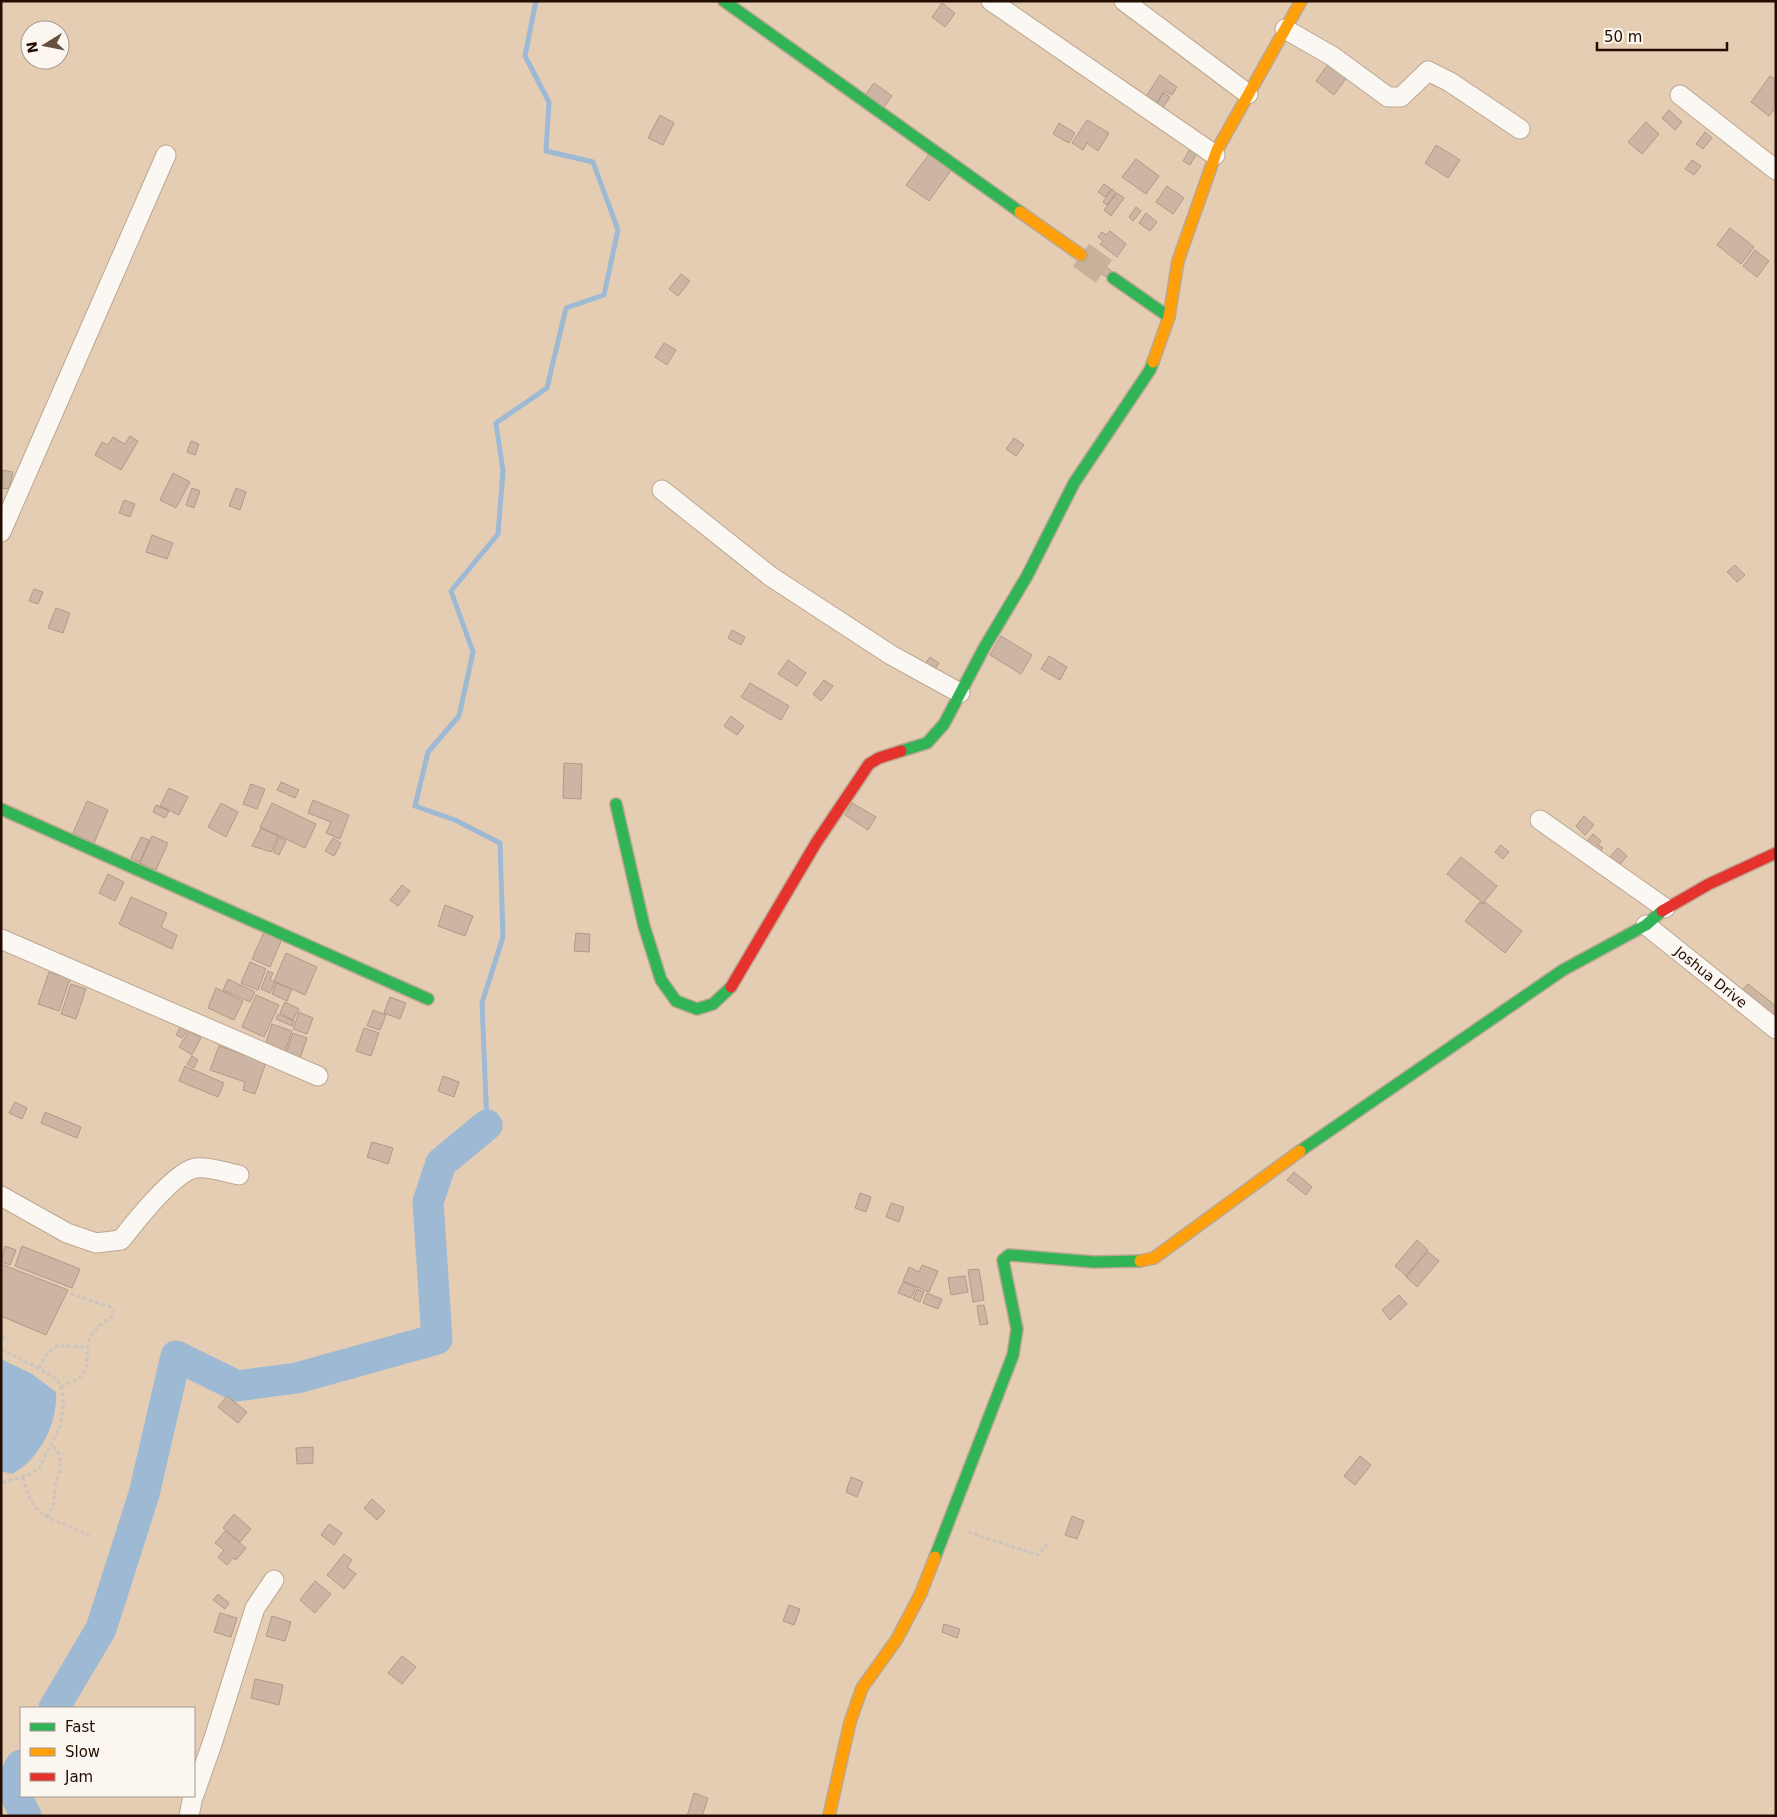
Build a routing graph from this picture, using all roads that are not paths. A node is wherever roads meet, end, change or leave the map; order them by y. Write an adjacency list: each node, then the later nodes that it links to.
1 (724, 1): 12 (street)
2 (991, 1): 10 (street)
3 (1124, 1): 6 (street)
4 (1301, 1): 5 (street)
5 (1285, 29): 6 (street); 8 (street)
6 (1248, 94): 10 (street)
7 (1680, 94): 11 (street)
8 (1520, 129)
9 (166, 155): 16 (street)
10 (1215, 155): 14 (street)
11 (1776, 170)
12 (1080, 255)
13 (1113, 278): 14 (street)
14 (1169, 317): 17 (street)
15 (662, 490): 17 (street)
16 (1, 532)
17 (960, 693): 18 (street)
18 (616, 804)
19 (1, 810): 25 (street)
20 (1540, 820): 22 (street)
21 (1776, 853): 22 (street)
22 (1665, 908): 23 (street)
23 (1646, 925): 26 (street, Joshua Drive); 34 (street)
24 (1, 939): 27 (street)
25 (428, 999)
26 (1776, 1029)
27 (318, 1076)
28 (239, 1175): 29 (street)
29 (1, 1196)
30 (274, 1580): 31 (street)
31 (195, 1792)
32 (194, 1797): 33 (street)
33 (189, 1816)
34 (829, 1816)

